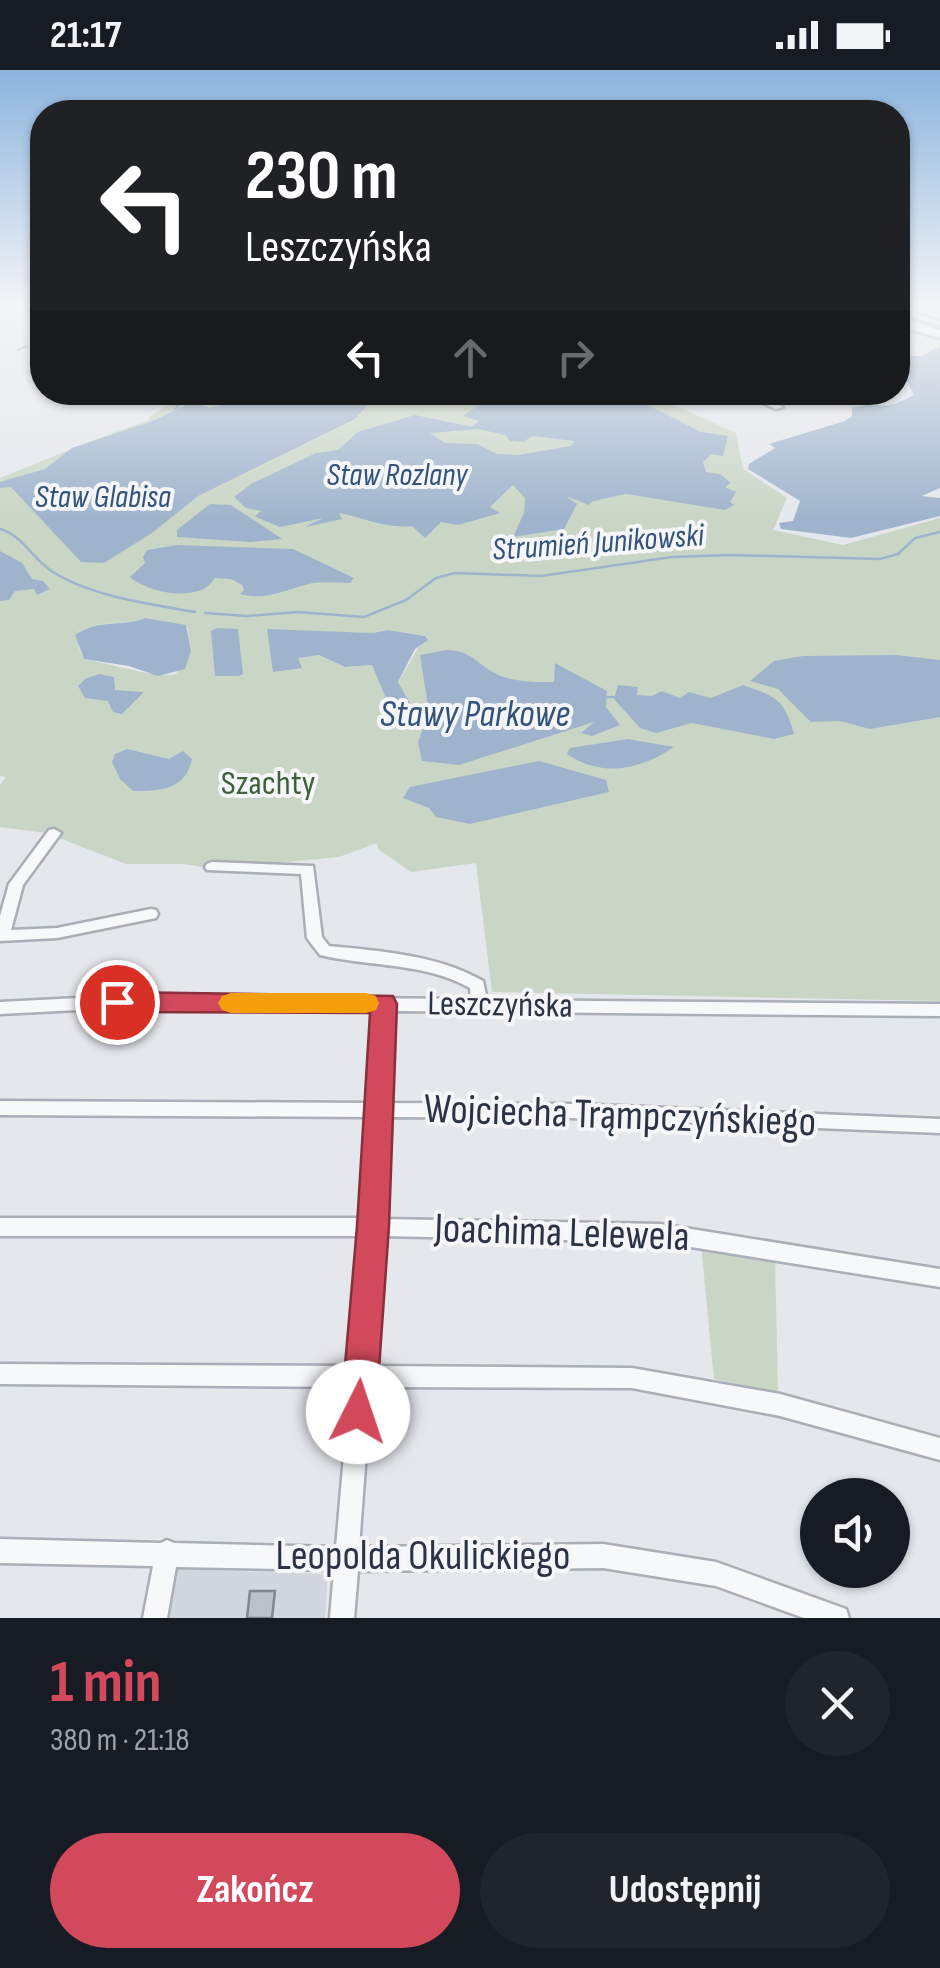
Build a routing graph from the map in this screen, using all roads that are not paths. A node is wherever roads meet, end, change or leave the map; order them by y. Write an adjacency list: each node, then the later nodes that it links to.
1 (773, 405): 2 (street)
2 (778, 407)
3 (54, 833): 6 (street)
4 (212, 867): 8 (street)
5 (152, 914): 6 (street)
6 (1, 936)
7 (384, 1004): 8 (street, Leszczyńska); 9 (street, Leszczyńska); 12 (street)
8 (480, 1004): 10 (street, Leszczyńska)
9 (0, 1008)
10 (940, 1010)
11 (0, 1108): 12 (street, Wojciecha Trąmpczyńskiego)
12 (379, 1109): 13 (street, Wojciecha Trąmpczyńskiego); 14 (street)
13 (940, 1126)
14 (373, 1226): 15 (street, Joachima Lelewela); 16 (street, Joachima Lelewela); 18 (street)
15 (0, 1228)
16 (940, 1278)
17 (0, 1374): 18 (street)
18 (361, 1375): 19 (street); 22 (street)
19 (940, 1450)
20 (0, 1551): 21 (street, Leopolda Okulickiego)
21 (167, 1552): 22 (street, Leopolda Okulickiego); 23 (street)
22 (347, 1559): 24 (street); 25 (street, Leopolda Okulickiego)
23 (154, 1618)
24 (342, 1618)
25 (836, 1618)

